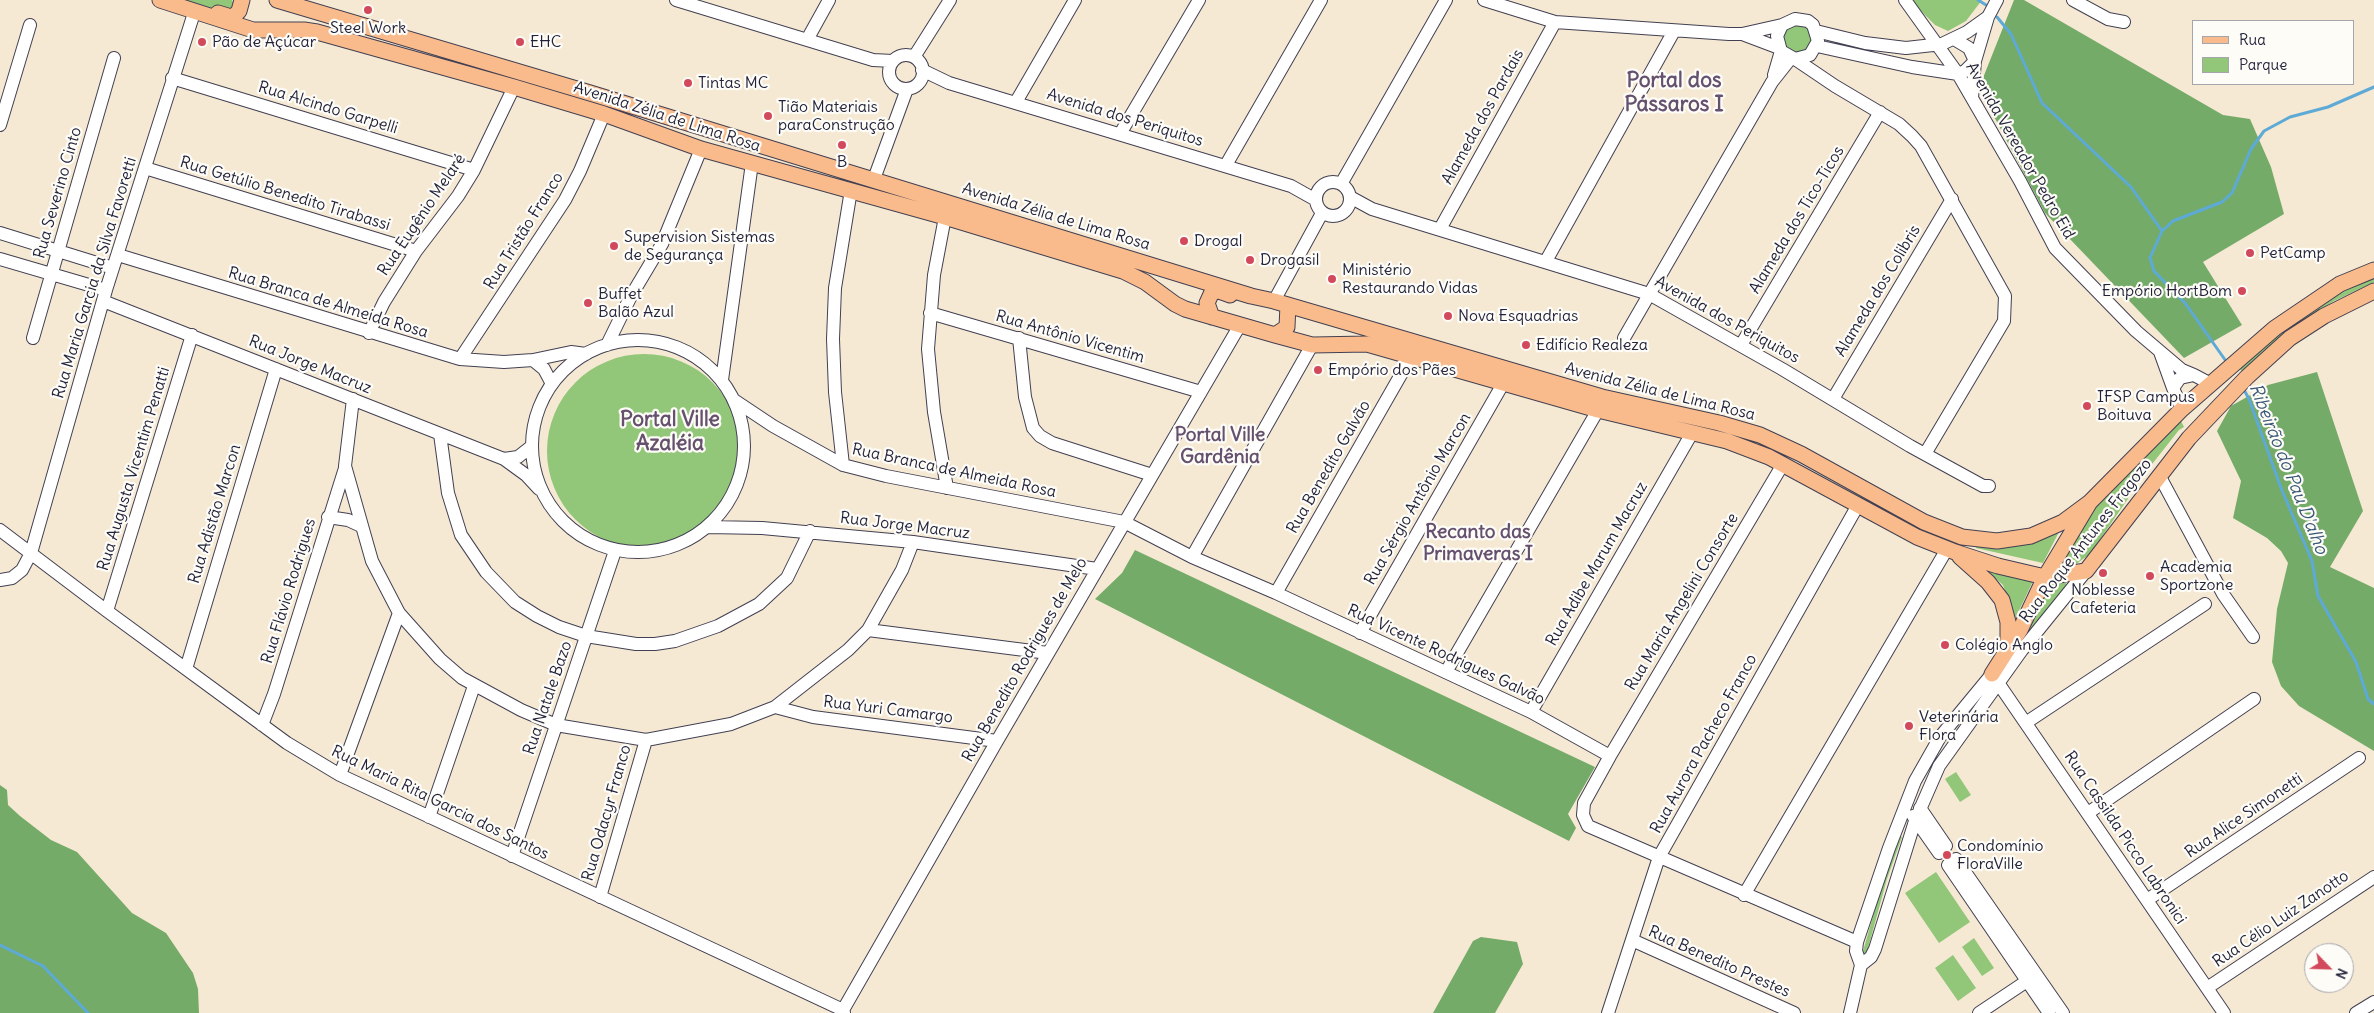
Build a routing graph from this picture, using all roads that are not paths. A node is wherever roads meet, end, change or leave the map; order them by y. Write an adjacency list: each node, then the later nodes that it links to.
1 (160, 0): 17 (main road, Avenida Zélia de Lima Rosa)
2 (242, 0): 17 (main road)
3 (276, 0): 55 (main road, Avenida Zélia de Lima Rosa)
4 (676, 0): 15 (street)
5 (829, 0): 26 (street)
6 (950, 0): 32 (street)
7 (1074, 0): 45 (street)
8 (1199, 0): 49 (street)
9 (1320, 0): 52 (street)
10 (1446, 0): 56 (street)
11 (1484, 0): 19 (street)
12 (1905, 0): 29 (street, Avenida Vereador Pedro Eid)
13 (1997, 0): 18 (street)
14 (2073, 0): 16 (street)
15 (702, 3): 26 (street)
16 (2088, 4): 20 (street)
17 (194, 12): 40 (street, Rua Maria Garcia da Silva Favoretti); 43 (main road, Avenida Zélia de Lima Rosa)
18 (1988, 17): 27 (street); 35 (street)
19 (1555, 22): 23 (street); 67 (street, Alameda dos Pardais)
20 (2124, 22)
21 (30, 25): 48 (street)
22 (1782, 25): 24 (street); 25 (street); 31 (street)
23 (1674, 30): 25 (street); 73 (street)
24 (1816, 31): 28 (street); 30 (street)
25 (1742, 34): 31 (street)
26 (808, 38): 36 (street)
27 (1954, 39): 29 (street); 35 (street)
28 (1877, 44): 29 (street); 34 (street)
29 (1938, 44): 38 (street, Avenida Vereador Pedro Eid)
30 (1813, 50): 31 (street); 34 (street); 39 (street)
31 (1787, 54): 39 (street); 78 (street)
32 (914, 57): 36 (street); 37 (street)
33 (114, 58): 69 (street, Rua Severino Cinto)
34 (1874, 59): 38 (street)
35 (1975, 61): 38 (street); 44 (street)
36 (891, 66): 42 (street)
37 (922, 70): 41 (street); 42 (street)
38 (1958, 74): 44 (street, Avenida Vereador Pedro Eid)
39 (1822, 77): 46 (street)
40 (172, 78): 53 (street, Rua Maria Garcia da Silva Favoretti); 54 (street, Rua Alcindo Garpelli)
41 (950, 83): 42 (street); 45 (street, Avenida dos Periquitos)
42 (912, 86): 55 (street)
43 (514, 87): 47 (main road, Avenida Zélia de Lima Rosa); 54 (street, Rua Eugênio Melaré)
44 (1972, 98): 94 (street, Avenida Vereador Pedro Eid)
45 (1016, 102): 49 (street, Avenida dos Periquitos)
46 (1880, 112): 61 (street); 93 (street, Alameda dos Tico-Ticos)
47 (604, 114): 50 (main road, Avenida Zélia de Lima Rosa); 97 (street, Rua Tristão Franco)
48 (0, 124)
49 (1120, 134): 52 (street, Avenida dos Periquitos)
50 (701, 150): 51 (main road, Avenida Zélia de Lima Rosa); 91 (street)
51 (752, 163): 59 (main road, Avenida Zélia de Lima Rosa); 101 (street)
52 (1226, 165): 57 (street, Avenida dos Periquitos)
53 (145, 168): 70 (street, Rua Getúlio Benedito Tirabassi); 71 (street, Rua Maria Garcia da Silva Favoretti)
54 (474, 170): 70 (street, Rua Eugênio Melaré)
55 (874, 179): 80 (main road, Avenida Zélia de Lima Rosa)
56 (1341, 184): 58 (street); 60 (street)
57 (1291, 186): 58 (street); 62 (street)
58 (1320, 188): 62 (street)
59 (852, 190): 66 (main road, Avenida Zélia de Lima Rosa); 120 (street)
60 (1350, 197): 63 (street); 64 (street)
61 (1952, 199): 109 (street, Alameda dos Colibris); 117 (street)
62 (1316, 200): 65 (street)
63 (1372, 209): 64 (street); 67 (street, Avenida dos Periquitos)
64 (1346, 210): 65 (street)
65 (1322, 213): 81 (street)
66 (945, 217): 82 (street); 83 (main road, Avenida Zélia de Lima Rosa)
67 (1440, 229): 73 (street, Avenida dos Periquitos)
68 (0, 233): 69 (street)
69 (58, 251): 74 (street); 76 (street, Rua Severino Cinto)
70 (416, 251): 85 (street, Rua Eugênio Melaré)
71 (118, 256): 74 (street, Rua Maria Garcia da Silva Favoretti); 85 (street, Rua Branca de Almeida Rosa)
72 (0, 259): 76 (street, Rua Jorge Macruz)
73 (1546, 261): 78 (street, Avenida dos Periquitos)
74 (113, 268): 79 (street, Rua Maria Garcia da Silva Favoretti)
75 (2374, 270): 102 (main road, Rua Roque Antunes Fragozo)
76 (51, 274): 79 (street, Rua Jorge Macruz); 88 (street, Rua Severino Cinto)
77 (2374, 291): 107 (main road, Rua Roque Antunes Fragozo)
78 (1649, 294): 90 (street); 93 (street, Avenida dos Periquitos)
79 (105, 296): 86 (street, Rua Jorge Macruz); 139 (street, Rua Maria Garcia da Silva Favoretti)
80 (1251, 296): 81 (main road, Avenida Zélia de Lima Rosa); 83 (main road, Avenida Zélia de Lima Rosa)
81 (1281, 303): 87 (main road); 127 (main road, Avenida Zélia de Lima Rosa)
82 (930, 313): 89 (street, Rua Antônio Vicentim); 125 (street)
83 (1212, 316): 84 (main road, Avenida Zélia de Lima Rosa)
84 (1240, 325): 87 (main road, Avenida Zélia de Lima Rosa); 106 (street, Rua Benedito Rodrigues de Melo)
85 (369, 333): 97 (street, Rua Branca de Almeida Rosa)
86 (192, 335): 99 (street, Rua Jorge Macruz); 147 (street, Rua Augusta Vicentim Penatti)
87 (1275, 335): 92 (main road, Avenida Zélia de Lima Rosa)
88 (33, 338)
89 (1018, 338): 106 (street, Rua Antônio Vicentim); 122 (street)
90 (1624, 338)
91 (607, 345): 95 (street, Rua Branca de Almeida Rosa); 101 (street, Rua Branca de Almeida Rosa)
92 (1312, 345): 96 (main road, Avenida Zélia de Lima Rosa); 140 (street)
93 (1741, 345): 109 (street, Avenida dos Periquitos)
94 (2160, 352): 100 (street, Avenida Vereador Pedro Eid); 105 (street, Avenida Vereador Pedro Eid)
95 (586, 354): 98 (street, Rua Branca de Almeida Rosa); 104 (street, Rua Branca de Almeida Rosa)
96 (1411, 357): 103 (main road, Avenida Zélia de Lima Rosa); 145 (street, Rua Benedito Galvão)
97 (460, 359): 98 (street, Rua Branca de Almeida Rosa)
98 (533, 360): 104 (street)
99 (276, 369): 108 (street, Rua Jorge Macruz); 155 (street, Rua Adistão Marcon)
100 (2194, 375): 102 (street, Avenida Vereador Pedro Eid); 105 (street)
101 (722, 380): 110 (street, Rua Branca de Almeida Rosa)
102 (2214, 381): 107 (main road); 111 (main road, Rua Roque Antunes Fragozo)
103 (1504, 382): 112 (main road, Avenida Zélia de Lima Rosa); 150 (street, Rua Sérgio Antônio Marcon)
104 (552, 384): 116 (street, Rua Branca de Almeida Rosa)
105 (2173, 388): 111 (street, Avenida Vereador Pedro Eid)
106 (1201, 392): 122 (street, Rua Benedito Rodrigues de Melo)
107 (2226, 398): 113 (main road, Rua Roque Antunes Fragozo)
108 (353, 399): 115 (street, Rua Jorge Macruz); 121 (street)
109 (1833, 399): 117 (street, Avenida dos Periquitos)
110 (734, 400): 120 (street, Rua Branca de Almeida Rosa); 129 (street, Rua Branca de Almeida Rosa)
111 (2182, 409): 113 (main road); 127 (main road, Rua Roque Antunes Fragozo)
112 (1598, 410): 114 (main road, Avenida Zélia de Lima Rosa); 156 (street)
113 (2203, 424): 123 (main road, Rua Roque Antunes Fragozo)
114 (1692, 433): 119 (main road, Avenida Zélia de Lima Rosa); 161 (street, Rua Adibe Marum Macruz)
115 (440, 434): 118 (street, Rua Jorge Macruz); 151 (street)
116 (532, 446): 118 (street); 126 (street, Rua Jorge Macruz)
117 (1925, 454): 124 (street, Avenida dos Periquitos)
118 (504, 459): 126 (street, Rua Jorge Macruz)
119 (1782, 464): 128 (main road, Avenida Zélia de Lima Rosa); 167 (street, Rua Maria Angelini Consorte)
120 (844, 465): 125 (street, Rua Branca de Almeida Rosa)
121 (345, 466): 130 (street, Rua Flávio Rodrigues); 132 (street)
122 (1152, 475): 131 (street, Rua Benedito Rodrigues de Melo)
123 (2159, 475): 142 (main road, Rua Roque Antunes Fragozo); 152 (street)
124 (1989, 486)
125 (947, 488): 131 (street, Rua Branca de Almeida Rosa)
126 (543, 493): 137 (street, Rua Jorge Macruz)
127 (2090, 502): 143 (main road, Rua Roque Antunes Fragozo)
128 (1858, 505): 138 (main road, Avenida Zélia de Lima Rosa); 177 (street, Rua Aurora Pacheco Franco)
129 (726, 506): 133 (street, Rua Jorge Macruz)
130 (328, 517): 132 (street); 163 (street, Rua Flávio Rodrigues)
131 (1124, 522): 140 (street, Rua Vicente Rodrigues Galvão); 141 (street, Rua Benedito Rodrigues de Melo)
132 (361, 526): 148 (street)
133 (708, 527): 135 (street, Rua Jorge Macruz); 137 (street, Rua Jorge Macruz)
134 (0, 530): 139 (street, Rua Maria Rita Garcia dos Santos)
135 (810, 531): 136 (street, Rua Jorge Macruz); 151 (street)
136 (913, 542): 141 (street, Rua Jorge Macruz); 149 (street)
137 (615, 551): 151 (street, Rua Natale Bazo)
138 (1951, 551): 143 (main road, Avenida Zélia de Lima Rosa); 153 (main road, Avenida Zélia de Lima Rosa); 180 (street)
139 (31, 553): 144 (street, Rua Maria Garcia da Silva Favoretti); 147 (street, Rua Maria Rita Garcia dos Santos)
140 (1192, 557): 145 (street, Rua Vicente Rodrigues Galvão)
141 (1097, 569): 154 (street, Rua Benedito Rodrigues de Melo)
142 (2086, 571): 143 (main road, Avenida Zélia de Lima Rosa); 157 (street, Rua Roque Antunes Fragozo)
143 (2046, 577): 153 (main road, Rua Roque Antunes Fragozo)
144 (0, 580)
145 (1276, 593): 150 (street, Rua Vicente Rodrigues Galvão)
146 (2205, 604): 162 (street)
147 (107, 612): 155 (street, Rua Maria Rita Garcia dos Santos)
148 (399, 613): 158 (street); 169 (street)
149 (868, 630): 154 (street); 160 (street)
150 (1360, 633): 156 (street, Rua Vicente Rodrigues Galvão)
151 (586, 636): 164 (street, Rua Natale Bazo)
152 (2253, 637)
153 (2007, 651): 157 (main road, Rua Roque Antunes Fragozo)
154 (1048, 653): 166 (street, Rua Benedito Rodrigues de Melo)
155 (186, 669): 163 (street, Rua Maria Rita Garcia dos Santos)
156 (1446, 672): 161 (street, Rua Vicente Rodrigues Galvão)
157 (1996, 678): 162 (street, Rua Cassilda Picco Labronici); 170 (street, Rua Roque Antunes Fragozo); 172 (street, Rua Roque Antunes Fragozo)
158 (474, 686): 164 (street); 173 (street)
159 (2254, 699): 171 (street)
160 (775, 707): 165 (street); 166 (street, Rua Yuri Camargo)
161 (1531, 712): 167 (street, Rua Vicente Rodrigues Galvão)
162 (2027, 722): 171 (street, Rua Cassilda Picco Labronici)
163 (262, 724): 169 (street, Rua Maria Rita Garcia dos Santos)
164 (556, 725): 165 (street); 176 (street, Rua Natale Bazo)
165 (646, 740): 181 (street, Rua Odacyr Franco)
166 (997, 741): 189 (street, Rua Benedito Rodrigues de Melo)
167 (1610, 756): 177 (street)
168 (2359, 758): 182 (street, Rua Alice Simonetti)
169 (340, 776): 173 (street, Rua Maria Rita Garcia dos Santos)
170 (1911, 795): 172 (street, Rua Roque Antunes Fragozo); 174 (street, Rua Roque Antunes Fragozo)
171 (2088, 813): 182 (street, Rua Cassilda Picco Labronici)
172 (1916, 814): 174 (street); 175 (street); 185 (street)
173 (429, 817): 176 (street, Rua Maria Rita Garcia dos Santos)
174 (1898, 822): 184 (street, Rua Roque Antunes Fragozo)
175 (1941, 847)
176 (512, 856): 181 (street, Rua Maria Rita Garcia dos Santos)
177 (1659, 857): 180 (street); 183 (street, Rua Aurora Pacheco Franco)
178 (1952, 862): 186 (street)
179 (2374, 876): 187 (street, Rua Célio Luiz Zanotto)
180 (1744, 894): 184 (street)
181 (600, 896): 189 (street, Rua Maria Rita Garcia dos Santos)
182 (2147, 900): 187 (street, Rua Cassilda Picco Labronici)
183 (1632, 940): 190 (street, Rua Aurora Pacheco Franco); 191 (street, Rua Benedito Prestes)
184 (1857, 942): 185 (street, Rua Roque Antunes Fragozo)
185 (1861, 966): 192 (street, Rua Roque Antunes Fragozo)
186 (2032, 978): 193 (street); 194 (street); 195 (street)
187 (2207, 988): 196 (street, Rua Cassilda Picco Labronici)
188 (2374, 1002): 197 (street)
189 (843, 1012)
190 (1608, 1013)
191 (1794, 1013)
192 (1850, 1013)
193 (1979, 1013)
194 (2049, 1013)
195 (2063, 1013)
196 (2224, 1013)
197 (2356, 1013)

